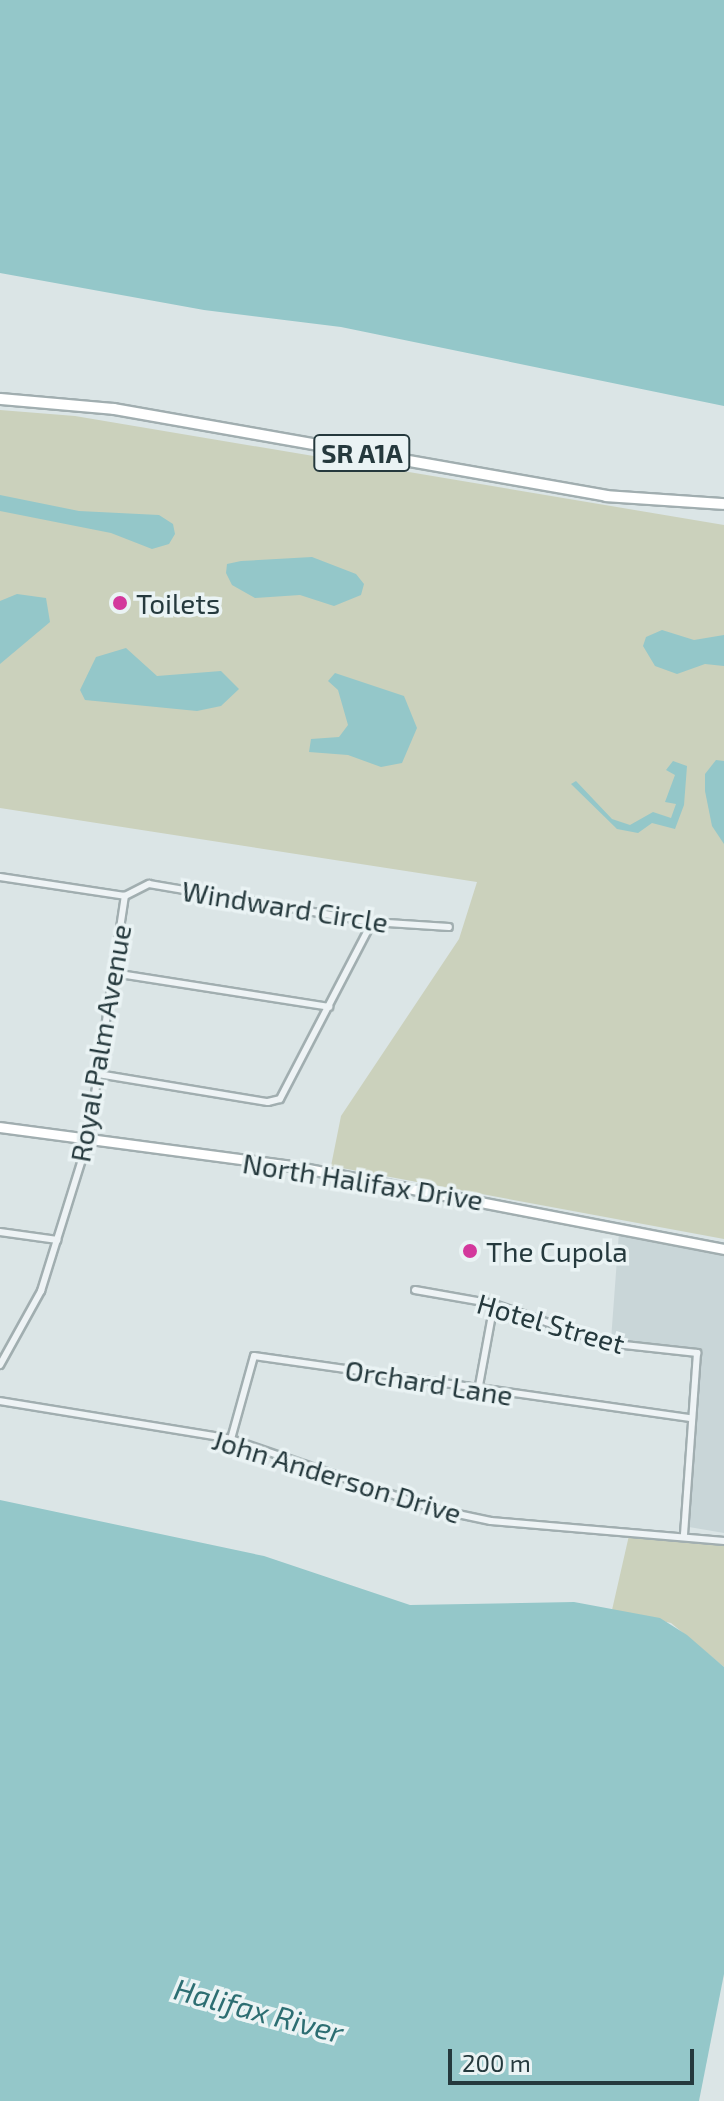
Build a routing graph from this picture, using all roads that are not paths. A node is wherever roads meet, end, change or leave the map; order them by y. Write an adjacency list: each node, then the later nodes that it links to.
1 (0, 399): 2 (main road, SR A1A)
2 (724, 504)
3 (0, 877): 4 (street)
4 (125, 896): 5 (street, Windward Circle); 7 (street, Royal Palm Avenue)
5 (372, 922): 6 (street, Windward Circle); 8 (street)
6 (449, 927)
7 (113, 973): 8 (street); 9 (street, Royal Palm Avenue)
8 (329, 1007): 9 (street)
9 (98, 1074): 11 (street, Royal Palm Avenue)
10 (0, 1127): 11 (street, North Halifax Drive)
11 (88, 1140): 13 (street, Royal Palm Avenue); 14 (street, North Halifax Drive)
12 (0, 1232): 13 (street)
13 (57, 1240): 17 (street, Royal Palm Avenue)
14 (724, 1249)
15 (415, 1290): 16 (street, Hotel Street)
16 (494, 1304): 18 (street); 20 (street, Hotel Street)
17 (0, 1365)
18 (478, 1391): 20 (street, Orchard Lane); 21 (street, Orchard Lane)
19 (0, 1401): 21 (street, John Anderson Drive)
20 (689, 1418): 22 (street, Hotel Street)
21 (231, 1439): 22 (street, John Anderson Drive)
22 (684, 1536): 23 (street, John Anderson Drive)
23 (724, 1541)

